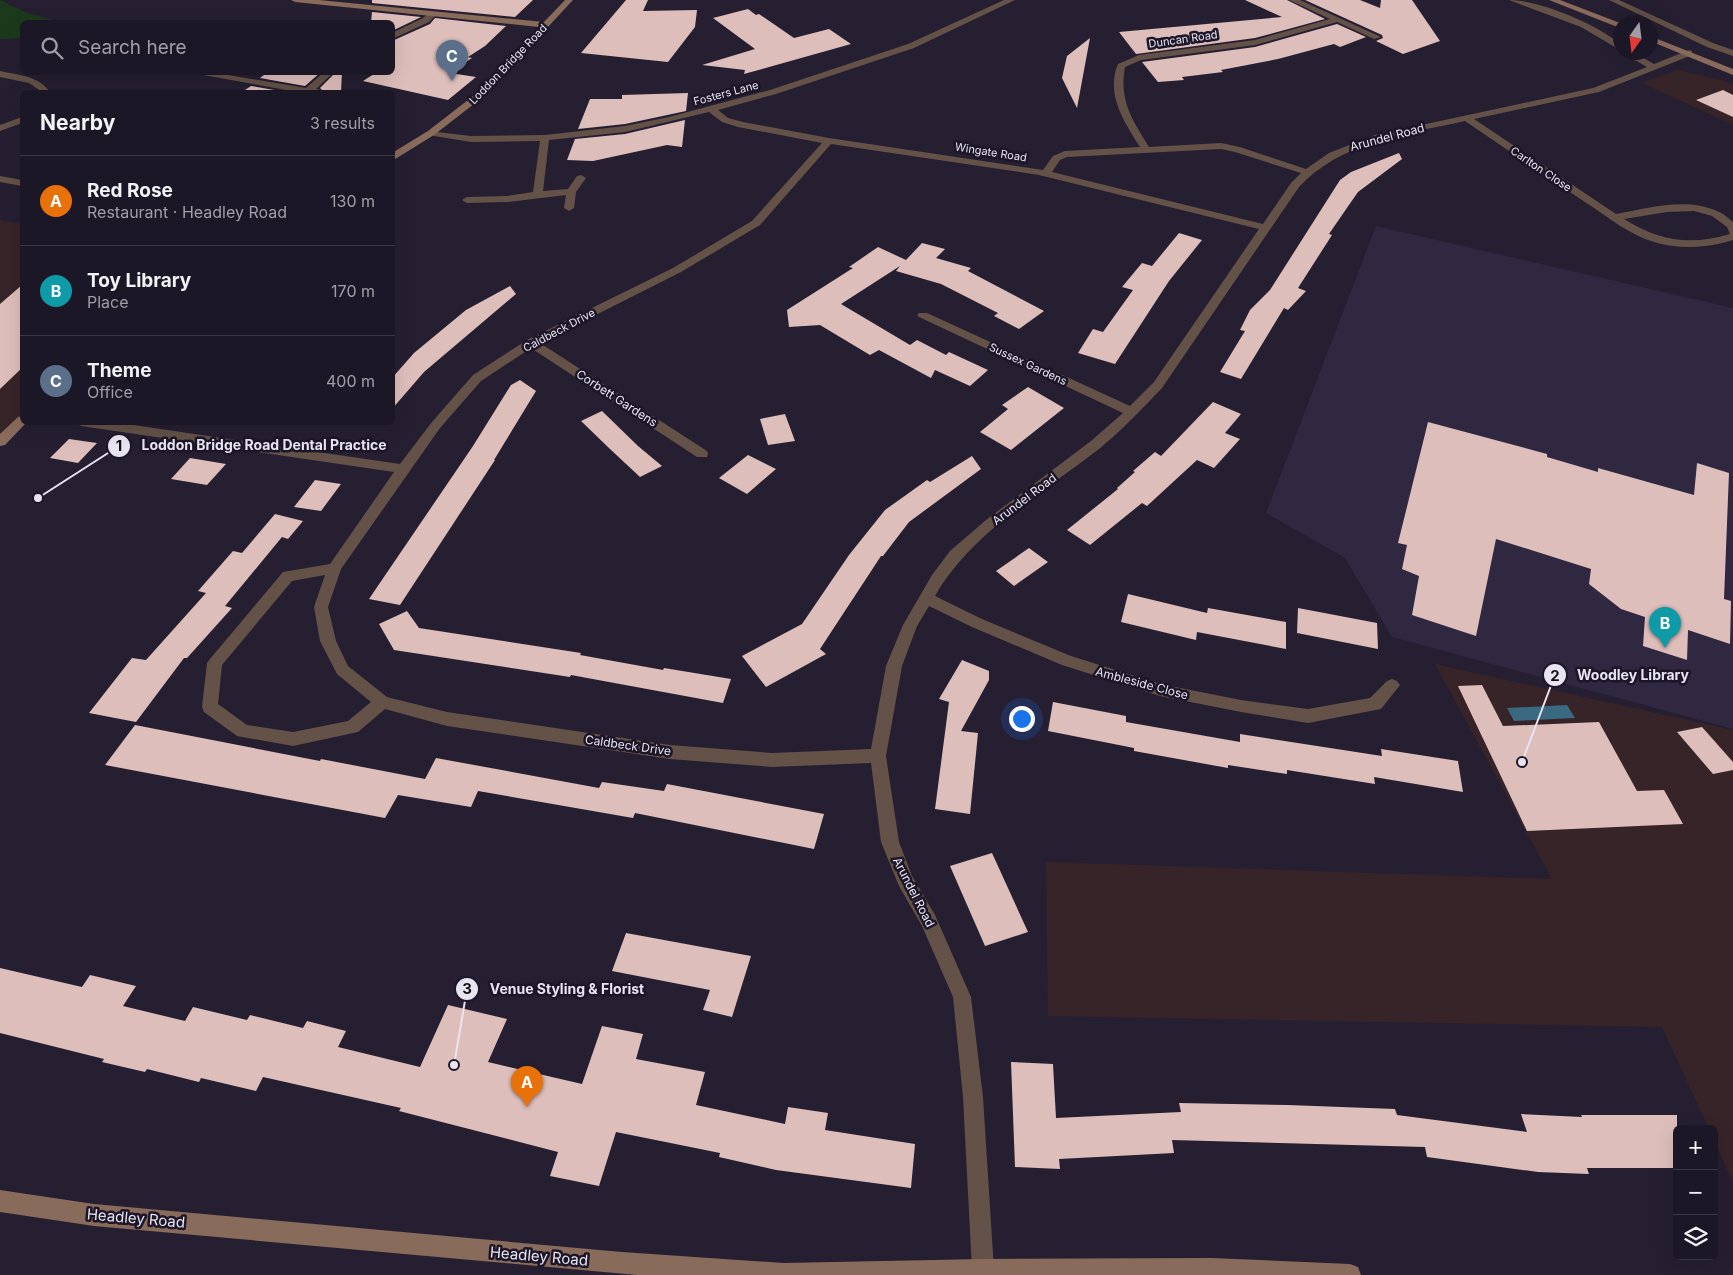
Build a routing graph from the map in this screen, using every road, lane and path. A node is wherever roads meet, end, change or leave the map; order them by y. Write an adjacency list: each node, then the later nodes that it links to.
1 (295, 0): 8 (street)
2 (569, 0): 11 (street, Loddon Bridge Road)
3 (1011, 0): 27 (street, Fosters Lane)
4 (1293, 0): 9 (street)
5 (1513, 0): 14 (street)
6 (1553, 0): 10 (street)
7 (1613, 0): 17 (street)
8 (432, 14): 11 (street); 12 (street)
9 (1336, 20): 13 (street); 34 (street, Duncan Road)
10 (1613, 23)
11 (546, 25): 31 (street, Loddon Bridge Road)
12 (395, 35)
13 (1377, 37)
14 (1613, 40)
15 (1658, 41): 16 (street)
16 (1690, 53): 19 (street, Arundel Road); 20 (street)
17 (1733, 53)
18 (1640, 60): 19 (street)
19 (1654, 67): 28 (street, Arundel Road)
20 (1733, 72)
21 (0, 74): 24 (street)
22 (208, 75): 25 (street)
23 (327, 75): 26 (street)
24 (45, 90)
25 (300, 90)
26 (309, 90)
27 (711, 109): 32 (street, Fosters Lane); 33 (street, Wingate Road)
28 (1468, 118): 36 (street, Arundel Road); 45 (street, Carlton Close)
29 (20, 121): 30 (street)
30 (0, 128)
31 (431, 133): 32 (street, Fosters Lane); 35 (street, Loddon Bridge Road)
32 (544, 138): 42 (street)
33 (829, 141): 37 (street, Wingate Road); 50 (street, Caldbeck Drive)
34 (1146, 149): 36 (street); 37 (street)
35 (395, 156)
36 (1306, 172): 46 (street, Arundel Road)
37 (1046, 174): 46 (street, Wingate Road)
38 (581, 178): 41 (street)
39 (0, 180): 40 (street)
40 (20, 183)
41 (571, 192): 42 (street); 44 (street)
42 (538, 194): 43 (street)
43 (467, 200)
44 (569, 208)
45 (1615, 217): 47 (street); 48 (street, Carlton Close)
46 (1266, 228): 51 (street, Arundel Road)
47 (1733, 232)
48 (1733, 237)
49 (923, 315): 51 (street, Sussex Gardens)
50 (531, 343): 55 (street, Corbett Gardens); 56 (street, Caldbeck Drive)
51 (1132, 412): 58 (street, Arundel Road)
52 (20, 422): 54 (street)
53 (102, 425): 56 (street)
54 (0, 442)
55 (702, 454)
56 (403, 469): 57 (street, Caldbeck Drive)
57 (334, 568): 60 (street, Caldbeck Drive); 60 (street)
58 (926, 598): 59 (street, Ambleside Close); 61 (street, Arundel Road)
59 (1392, 684)
60 (382, 702): 61 (street, Caldbeck Drive)
61 (878, 756): 64 (street, Arundel Road)
62 (0, 1201): 63 (street, Headley Road)
63 (620, 1269): 64 (street, Headley Road)
64 (983, 1270): 65 (street, Headley Road)
65 (1350, 1275)

